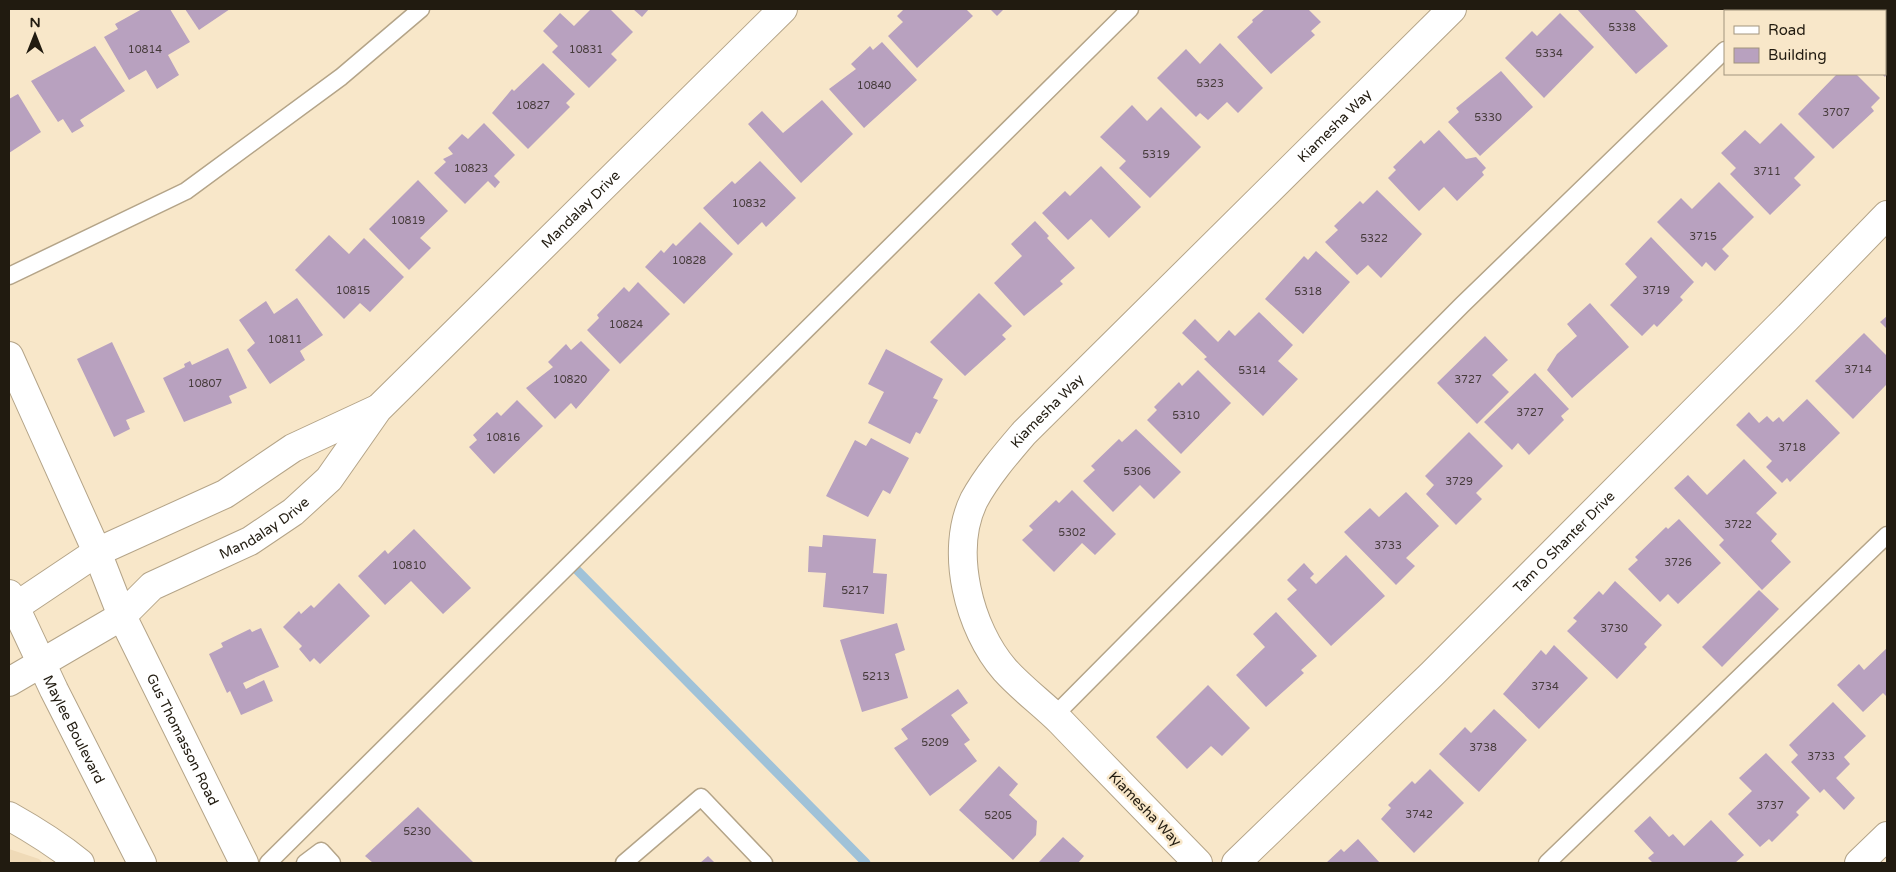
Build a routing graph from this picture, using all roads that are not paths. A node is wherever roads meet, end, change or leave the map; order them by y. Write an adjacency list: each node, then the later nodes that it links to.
1 (421, 9): 7 (lane)
2 (783, 9): 9 (street, Mandalay Drive)
3 (1130, 9): 22 (lane)
4 (1452, 9): 16 (street, Kiamesha Way)
5 (1724, 51): 16 (lane)
6 (1887, 215): 28 (street, Tam O Shanter Drive)
7 (9, 276)
8 (9, 356): 11 (street)
9 (378, 409): 11 (street, Mandalay Drive); 13 (street, Mandalay Drive)
10 (1887, 535): 29 (lane)
11 (97, 552): 12 (street); 13 (street, Gus Thomasson Road)
12 (11, 604): 14 (street, Maylee Boulevard)
13 (122, 616): 14 (street); 21 (street, Gus Thomasson Road)
14 (41, 664): 15 (street); 20 (street, Maylee Boulevard)
15 (9, 682)
16 (1054, 715): 27 (street, Kiamesha Way)
17 (9, 816): 19 (street)
18 (1887, 836): 30 (street)
19 (80, 863)
20 (142, 863)
21 (244, 863)
22 (268, 863)
23 (305, 863): 24 (lane)
24 (332, 863)
25 (624, 863): 26 (lane)
26 (764, 863)
27 (1198, 863)
28 (1236, 863)
29 (1547, 863)
30 (1859, 863)

